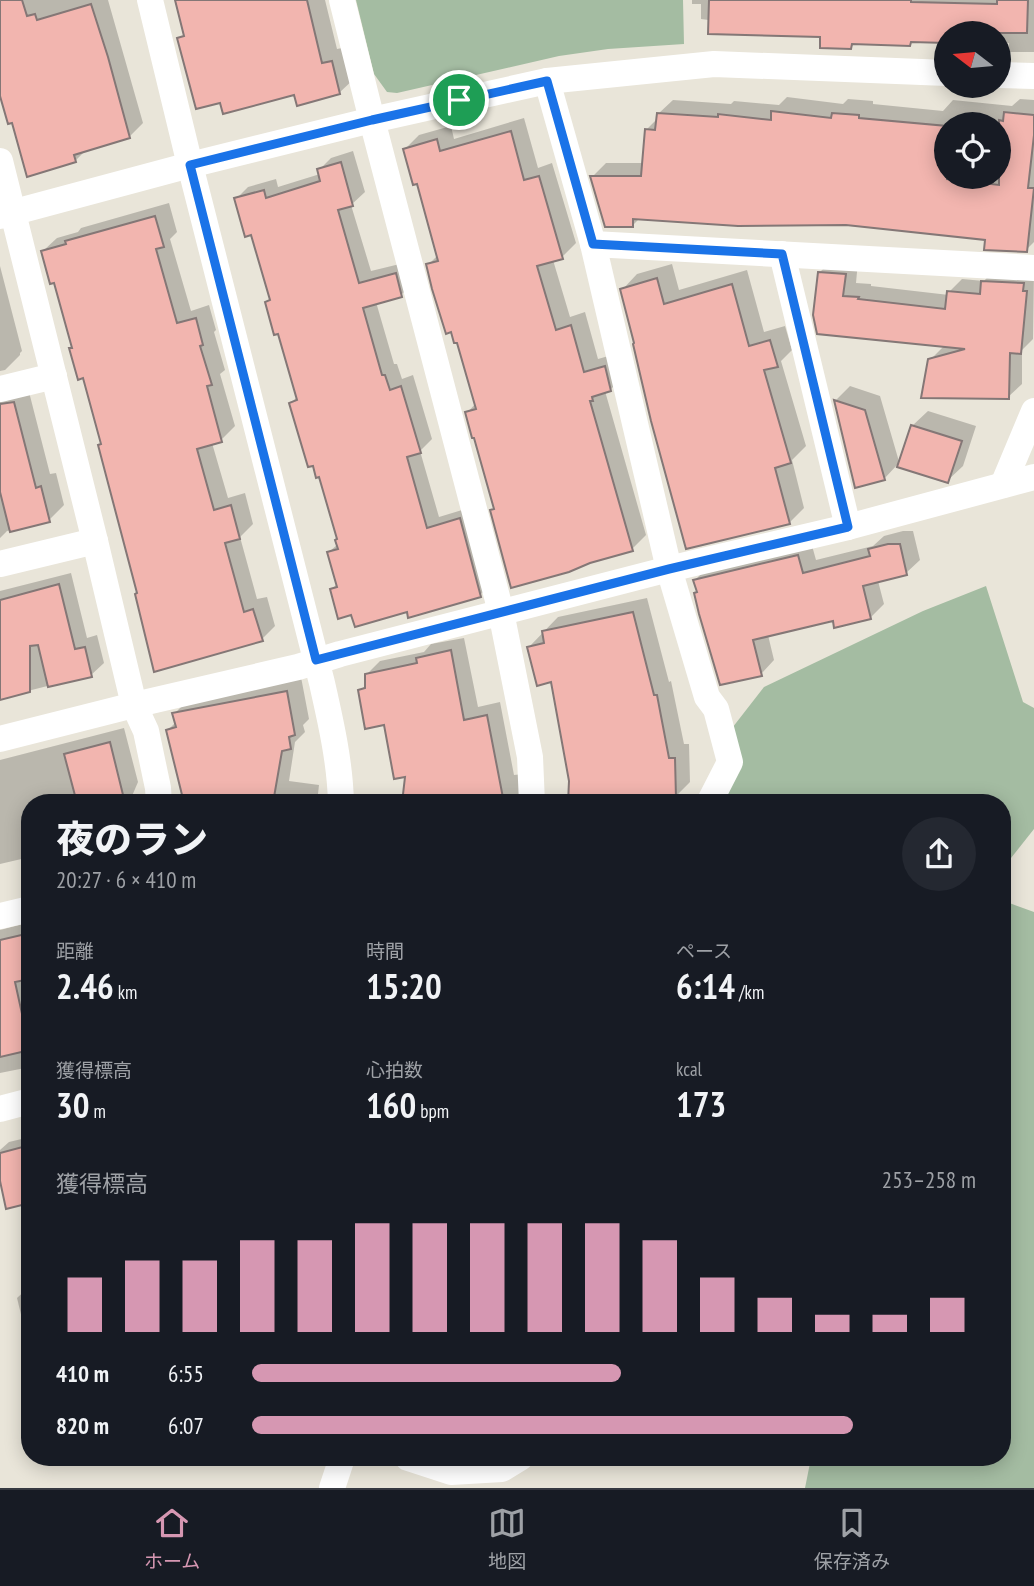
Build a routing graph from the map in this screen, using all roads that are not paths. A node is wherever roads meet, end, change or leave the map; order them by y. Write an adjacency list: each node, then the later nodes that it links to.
1 (150, 0): 9 (street)
2 (342, 0): 7 (street)
3 (934, 72): 6 (street)
4 (1012, 75): 5 (street)
5 (1034, 76)
6 (547, 81): 7 (street); 11 (street)
7 (372, 120): 9 (street); 23 (street)
8 (0, 161): 10 (street)
9 (190, 165): 10 (street); 24 (street)
10 (7, 214): 14 (street)
11 (593, 244): 12 (street); 22 (street)
12 (782, 254): 13 (street); 19 (street)
13 (1034, 268)
14 (54, 376): 15 (street); 20 (street)
15 (0, 390)
16 (1034, 411): 18 (street)
17 (1034, 477): 18 (street)
18 (1003, 485): 19 (street)
19 (848, 527): 22 (street)
20 (96, 541): 21 (street); 25 (street)
21 (0, 564)
22 (669, 569): 23 (street); 30 (street)
23 (501, 612): 24 (street); 29 (street)
24 (316, 660): 25 (street); 28 (street)
25 (134, 705): 26 (street); 27 (street)
26 (0, 739)
27 (158, 794)
28 (341, 794)
29 (532, 794)
30 (714, 794)
31 (21, 911): 32 (street)
32 (0, 916)
33 (21, 1103): 34 (street)
34 (0, 1109)
35 (339, 1466): 38 (street)
36 (433, 1466): 37 (street)
37 (507, 1466)
38 (332, 1488)

